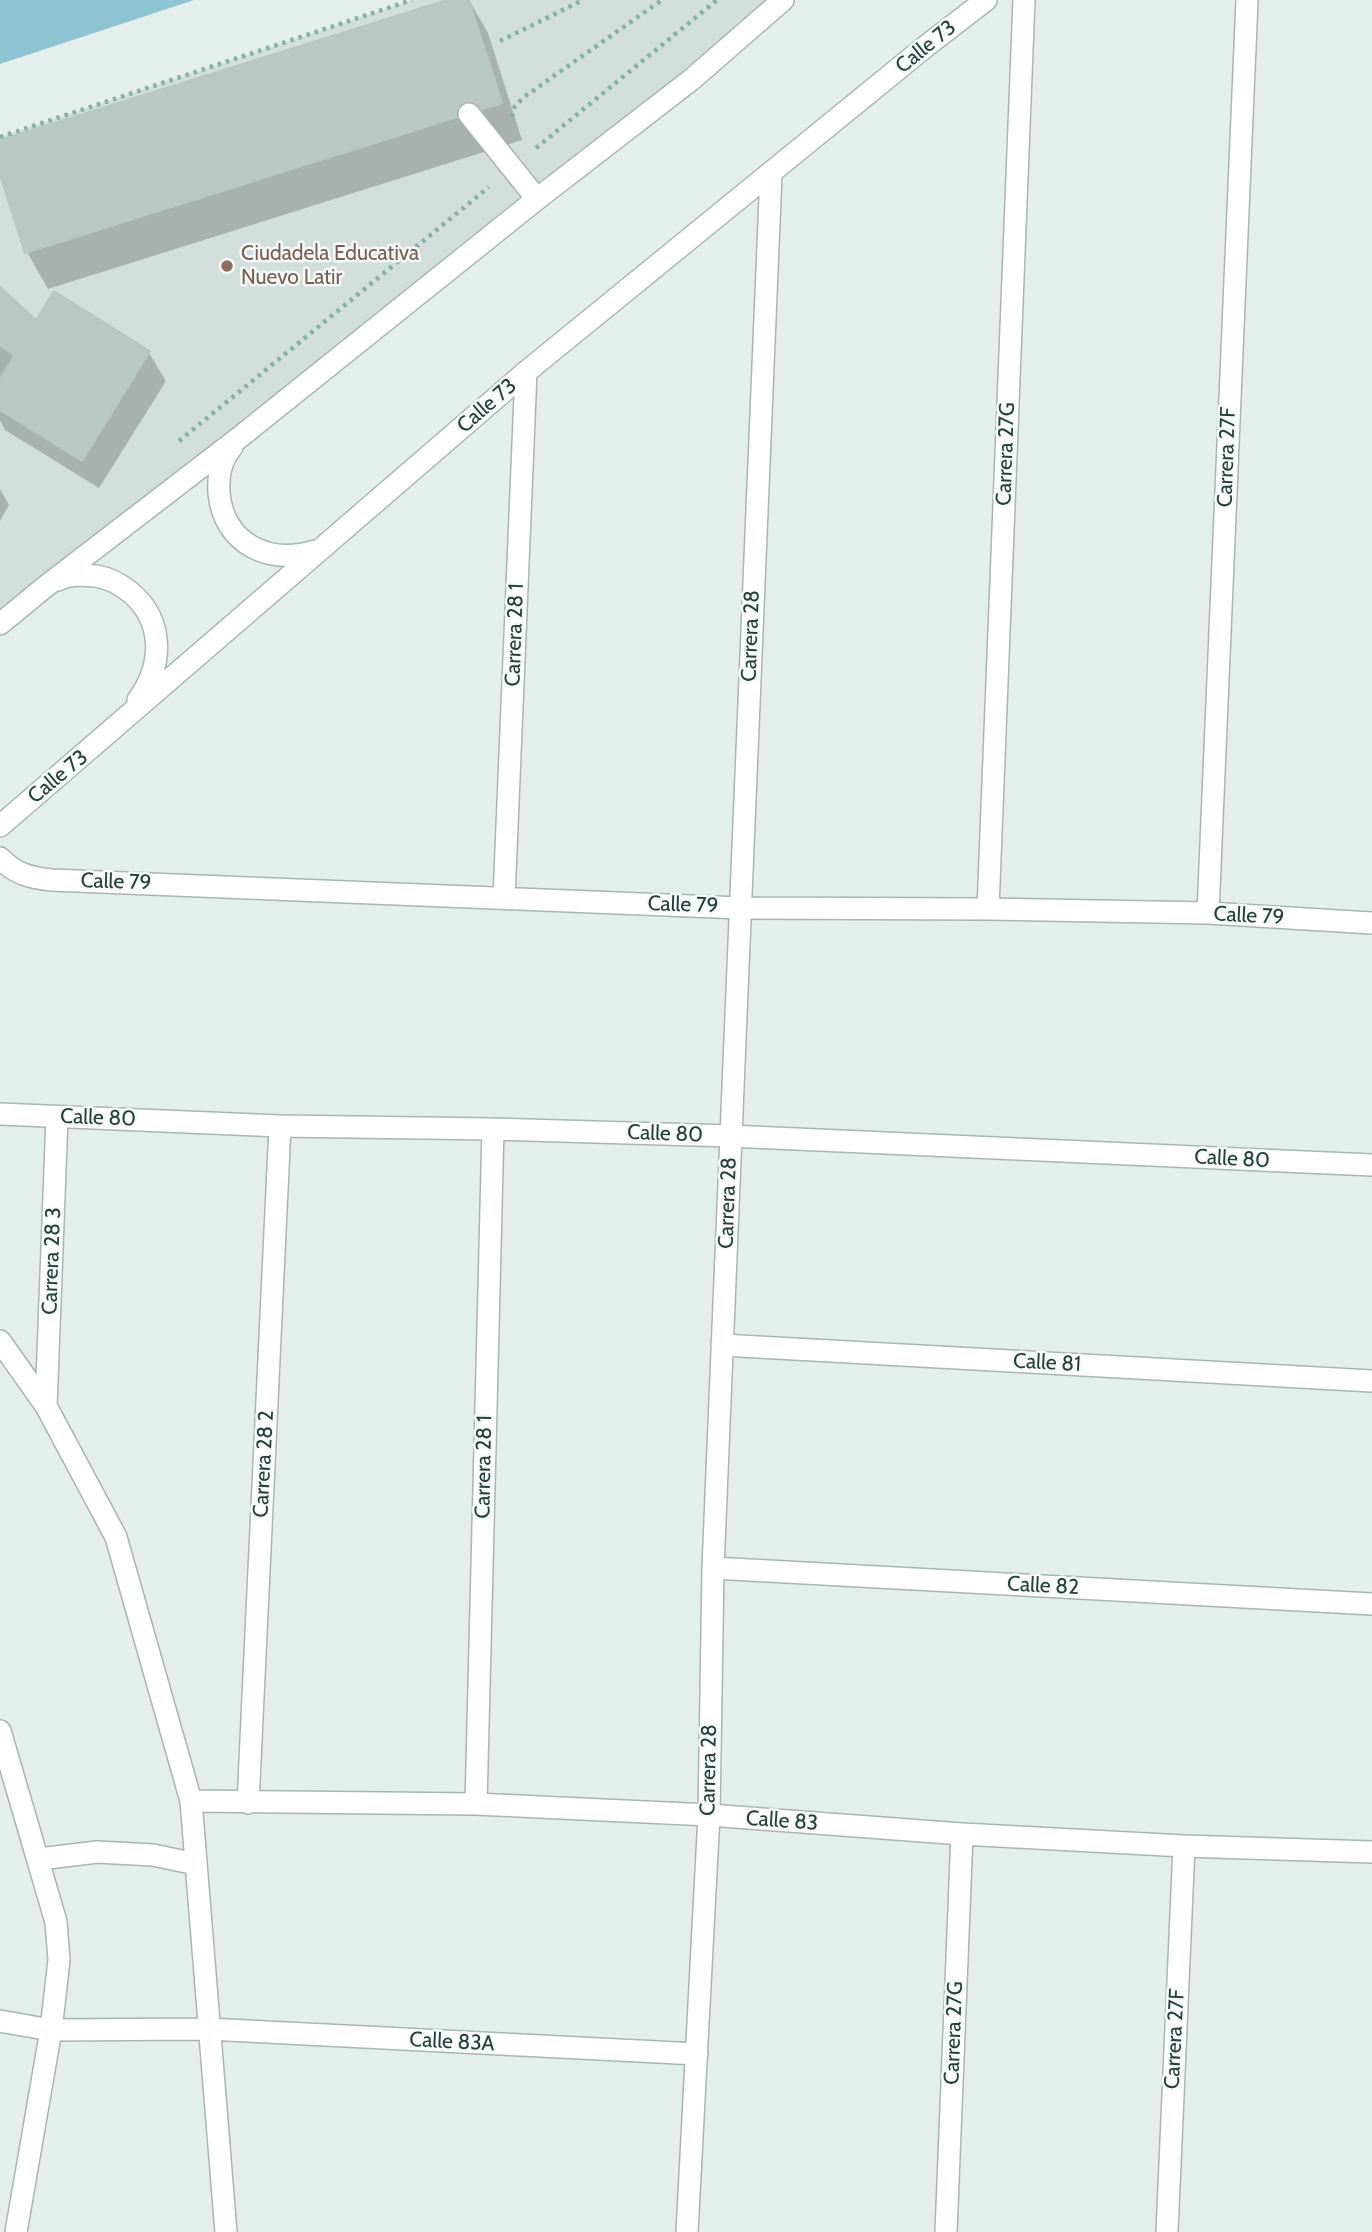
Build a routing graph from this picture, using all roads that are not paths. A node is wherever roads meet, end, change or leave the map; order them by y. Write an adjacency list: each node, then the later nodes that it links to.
1 (783, 0): 7 (street)
2 (986, 0): 6 (street, Calle 73)
3 (1024, 0): 18 (street, Carrera 27G)
4 (1247, 0): 19 (street, Carrera 27F)
5 (469, 114): 7 (street)
6 (771, 174): 8 (street, Calle 73); 17 (street, Carrera 28)
7 (537, 199): 9 (street)
8 (526, 372): 10 (street, Calle 73); 16 (street, Carrera 28 1)
9 (240, 437): 10 (street); 11 (street)
10 (316, 551): 13 (street, Calle 73)
11 (45, 587): 12 (street); 13 (street)
12 (0, 624)
13 (120, 724): 14 (street, Calle 73)
14 (0, 826)
15 (0, 858): 16 (street, Calle 79)
16 (504, 898): 17 (street, Calle 79)
17 (740, 908): 18 (street, Calle 79); 25 (street, Carrera 28)
18 (988, 909): 19 (street, Calle 79)
19 (1208, 913): 20 (street, Calle 79)
20 (1372, 923)
21 (0, 1114): 22 (street, Calle 80)
22 (57, 1116): 23 (street, Calle 80); 30 (street, Carrera 28 3)
23 (280, 1126): 24 (street, Calle 80); 35 (street, Carrera 28 2)
24 (493, 1129): 25 (street, Calle 80); 36 (street, Carrera 28 1)
25 (730, 1136): 26 (street, Calle 80); 27 (street, Carrera 28)
26 (1372, 1165)
27 (722, 1345): 29 (street, Calle 81); 31 (street, Carrera 28)
28 (4, 1353): 30 (street)
29 (1372, 1381)
30 (46, 1406): 34 (street)
31 (713, 1568): 32 (street, Calle 82); 37 (street, Carrera 28)
32 (1372, 1604)
33 (0, 1731): 41 (street)
34 (191, 1801): 35 (street, Calle 83); 42 (street)
35 (248, 1803): 36 (street, Calle 83)
36 (475, 1804): 37 (street, Calle 83)
37 (709, 1815): 38 (street, Calle 83); 46 (street, Carrera 28)
38 (962, 1834): 39 (street, Calle 83); 50 (street, Carrera 27G)
39 (1184, 1846): 40 (street, Calle 83); 51 (street, Carrera 27F)
40 (1372, 1852)
41 (39, 1859): 42 (street); 45 (street)
42 (196, 1864): 44 (street)
43 (0, 2021): 45 (street, Calle 83A)
44 (208, 2029): 45 (street, Calle 83A); 46 (street, Calle 83A); 48 (street)
45 (51, 2030): 47 (street)
46 (696, 2054): 49 (street, Carrera 28)
47 (16, 2232)
48 (226, 2232)
49 (687, 2232)
50 (946, 2232)
51 (1167, 2232)

